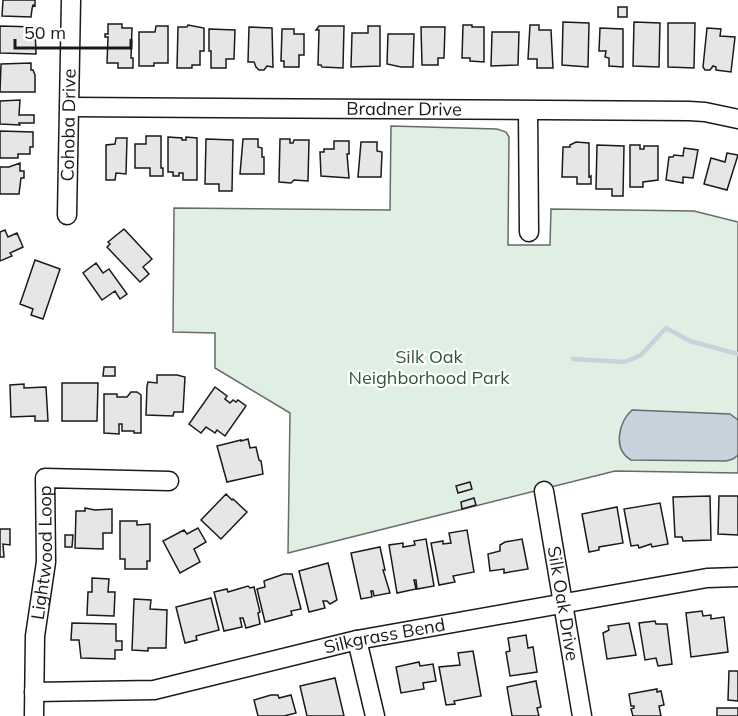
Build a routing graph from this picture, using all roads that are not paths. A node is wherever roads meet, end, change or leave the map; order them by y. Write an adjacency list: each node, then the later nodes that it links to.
1 (71, 0): 2 (street, Cohoba Drive)
2 (70, 107): 3 (street, Bradner Drive); 5 (street, Cohoba Drive)
3 (528, 111): 4 (street, Bradner Drive); 6 (street)
4 (738, 119)
5 (68, 215)
6 (529, 232)
7 (170, 481): 12 (street, Lightwood Loop)
8 (544, 491): 10 (street, Silk Oak Drive)
9 (738, 577): 10 (street, Silkgrass Bend)
10 (564, 603): 11 (street, Silkgrass Bend); 15 (street, Silk Oak Drive)
11 (357, 640): 12 (street, Silkgrass Bend); 14 (street)
12 (34, 692): 13 (street, Lightwood Loop)
13 (34, 716)
14 (375, 716)
15 (582, 716)

